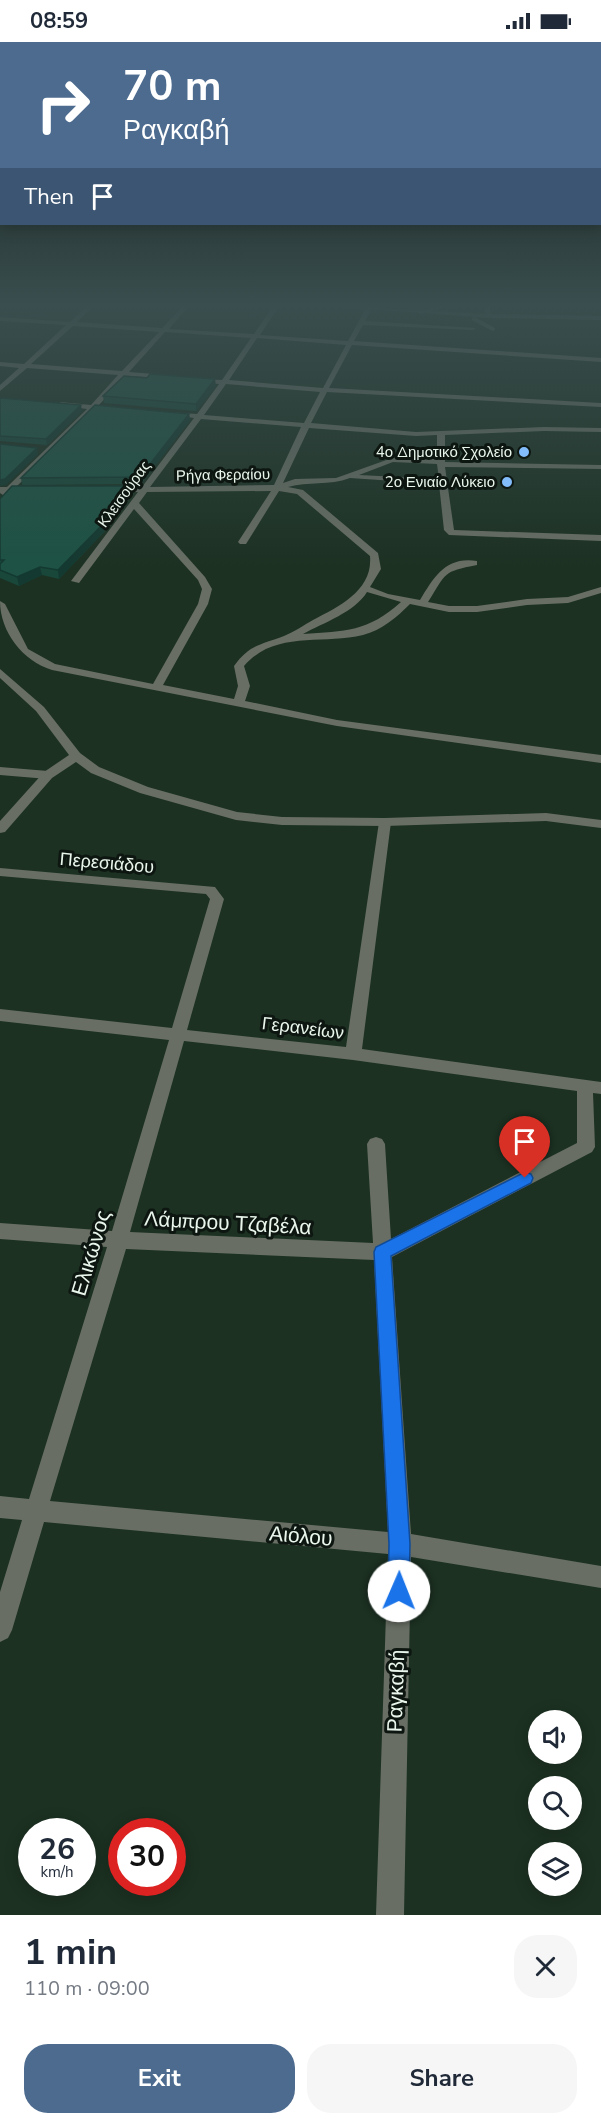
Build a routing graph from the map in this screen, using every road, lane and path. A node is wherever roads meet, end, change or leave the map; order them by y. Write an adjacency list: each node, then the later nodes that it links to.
1 (105, 393): 7 (street)
2 (215, 393): 10 (street, Κλεισούρας)
3 (323, 393): 11 (street)
4 (388, 393): 6 (street)
5 (58, 404): 7 (street)
6 (601, 405)
7 (93, 407): 8 (street); 15 (street)
8 (128, 410)
9 (163, 413): 10 (street)
10 (198, 417): 11 (street); 22 (street, Κλεισούρας)
11 (306, 425): 13 (street); 20 (street)
12 (601, 430): 13 (street)
13 (441, 433): 16 (street)
14 (40, 449): 15 (street)
15 (50, 450): 23 (street)
16 (441, 463): 17 (street); 18 (street); 19 (street)
17 (601, 467)
18 (347, 477): 19 (street, Ρήγα Φεραίου); 20 (street, Ρήγα Φεραίου)
19 (444, 482): 27 (street)
20 (277, 488): 22 (street, Ρήγα Φεραίου); 28 (street); 31 (street)
21 (99, 489): 22 (street, Ρήγα Φεραίου)
22 (143, 489): 26 (street, Κλεισούρας)
23 (5, 490): 24 (street); 25 (street)
24 (32, 490)
25 (0, 499)
26 (134, 503): 30 (street, Κλεισούρας); 38 (street)
27 (601, 538)
28 (243, 542)
29 (474, 563): 35 (street)
30 (76, 581)
31 (363, 588): 33 (street); 36 (street)
32 (601, 590): 35 (street)
33 (408, 601): 35 (street); 36 (street)
34 (0, 604): 38 (street)
35 (422, 604)
36 (286, 639): 39 (street)
37 (0, 672): 40 (street)
38 (156, 688): 39 (street)
39 (238, 704): 41 (street)
40 (76, 756): 43 (street); 44 (street)
41 (601, 759)
42 (0, 771): 43 (street)
43 (48, 776): 46 (street)
44 (386, 822): 45 (street); 51 (street)
45 (601, 824)
46 (0, 829)
47 (0, 872): 48 (street, Περεσιάδου)
48 (210, 890): 50 (street, Ελικώνος)
49 (0, 1015): 50 (street, Γερανείων)
50 (179, 1034): 51 (street, Γερανείων); 55 (street, Ελικώνος)
51 (353, 1054): 52 (street, Γερανείων)
52 (593, 1087): 56 (street)
53 (376, 1144): 56 (street, Ραγκαβή)
54 (0, 1231): 55 (street, Λάμπρου Τζαβέλα)
55 (118, 1240): 56 (street, Λάμπρου Τζαβέλα); 58 (street, Ελικώνος)
56 (382, 1252): 59 (street, Ραγκαβή)
57 (0, 1507): 58 (street, Αιόλου)
58 (37, 1512): 59 (street, Αιόλου); 61 (street, Ελικώνος)
59 (400, 1544): 60 (street, Αιόλου); 62 (street, Ραγκαβή)
60 (601, 1577)
61 (0, 1630)
62 (390, 1915)

